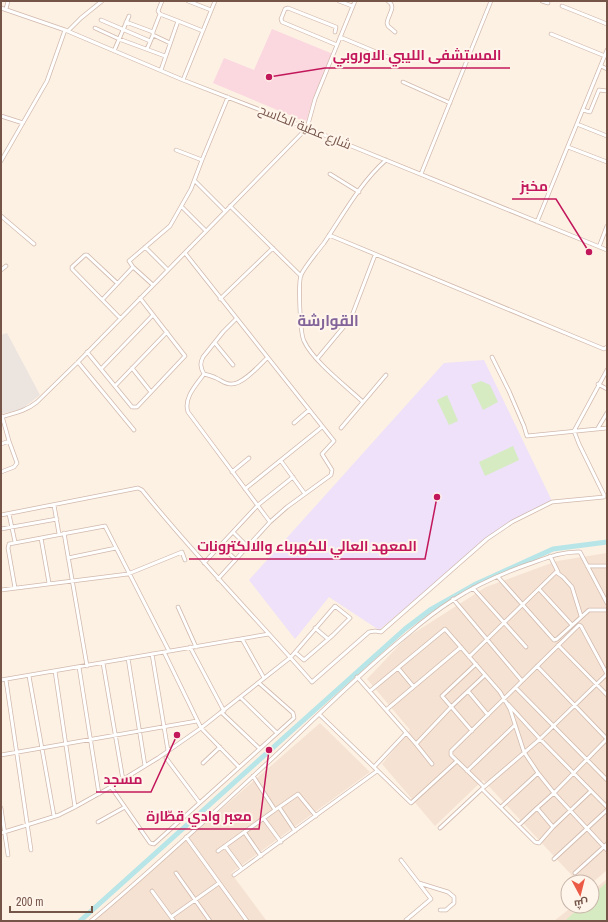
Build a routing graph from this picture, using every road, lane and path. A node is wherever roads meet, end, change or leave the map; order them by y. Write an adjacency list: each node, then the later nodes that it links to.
1 (8, 1): 15 (street)
2 (102, 1): 24 (street)
3 (162, 1): 17 (street)
4 (188, 1): 16 (street)
5 (215, 1): 16 (street)
6 (339, 1): 12 (street)
7 (354, 1): 12 (street)
8 (388, 1): 28 (street)
9 (491, 1): 49 (street)
10 (542, 1): 11 (street)
11 (548, 3)
12 (352, 6): 31 (street)
13 (562, 6): 22 (street)
14 (1, 8): 15 (street, شارع عطية الكاسح)
15 (6, 9): 24 (street, شارع عطية الكاسح)
16 (211, 10): 26 (street)
17 (160, 14): 21 (street); 29 (street)
18 (129, 16): 20 (street)
19 (101, 20): 25 (street)
20 (126, 22): 25 (street); 29 (street)
21 (178, 22): 26 (street); 34 (street)
22 (607, 24)
23 (95, 28): 32 (street)
24 (66, 30): 38 (street, شارع عطية الكاسح); 52 (street)
25 (123, 30): 32 (street); 33 (street)
26 (203, 31): 45 (street)
27 (335, 32): 35 (street)
28 (395, 32)
29 (153, 34): 33 (street); 34 (street)
30 (552, 34): 40 (street)
31 (340, 37): 35 (street); 41 (street)
32 (119, 39): 36 (street); 38 (street)
33 (150, 41): 36 (street)
34 (170, 43): 39 (street)
35 (337, 45): 54 (street)
36 (147, 49): 39 (street)
37 (607, 50): 40 (street)
38 (114, 51): 44 (street, شارع عطية الكاسح)
39 (165, 56): 44 (street)
40 (604, 56): 42 (street)
41 (392, 59)
42 (601, 66): 43 (street); 50 (street)
43 (607, 68)
44 (161, 70): 45 (street, شارع عطية الكاسح)
45 (183, 80): 48 (street, شارع عطية الكاسح)
46 (403, 82): 49 (street)
47 (607, 91): 50 (street)
48 (228, 97): 54 (street, شارع عطية الكاسح); 58 (street)
49 (450, 103): 63 (street)
50 (583, 110): 53 (street)
51 (1, 116): 52 (street)
52 (23, 123): 60 (street)
53 (577, 124): 55 (street); 56 (street)
54 (307, 128): 59 (street, شارع عطية الكاسح); 66 (street)
55 (607, 136)
56 (568, 147): 61 (street); 70 (street)
57 (176, 150): 58 (street)
58 (202, 160): 64 (street)
59 (386, 160): 63 (street, شارع عطية الكاسح); 65 (street)
60 (1, 161)
61 (607, 162)
62 (330, 174): 65 (street)
63 (421, 174): 70 (street, شارع عطية الكاسح)
64 (195, 181): 67 (street); 68 (street)
65 (359, 192): 73 (street)
66 (230, 206): 68 (street); 77 (street)
67 (182, 207): 72 (street); 75 (street)
68 (226, 211): 72 (street)
69 (1, 216): 74 (street)
70 (538, 222): 76 (street, شارع عطية الكاسح)
71 (607, 226): 76 (street)
72 (206, 231): 79 (street)
73 (329, 235): 80 (street); 85 (street)
74 (34, 244)
75 (145, 247): 82 (street); 84 (street)
76 (599, 247): 78 (street, شارع عطية الكاسح)
77 (273, 248): 85 (street); 90 (street)
78 (607, 250)
79 (185, 253): 84 (street); 90 (street)
80 (375, 255): 96 (street); 100 (street)
81 (6, 266): 83 (street)
82 (134, 267): 86 (street); 87 (street)
83 (1, 270)
84 (168, 270): 87 (street)
85 (301, 276): 100 (street)
86 (117, 283): 89 (street); 89 (street)
87 (153, 286): 88 (street)
88 (140, 298): 91 (street); 92 (street)
89 (103, 299): 92 (street)
90 (220, 299): 93 (street)
91 (154, 315): 94 (street); 104 (street)
92 (120, 318): 97 (street)
93 (236, 319): 95 (street); 99 (street)
94 (167, 332): 103 (street); 111 (street)
95 (215, 343): 102 (street); 106 (street)
96 (607, 347)
97 (87, 352): 101 (street); 104 (street)
98 (492, 357): 122 (street)
99 (267, 358): 106 (street); 113 (street)
100 (317, 359): 112 (street)
101 (78, 362): 115 (street); 121 (street)
102 (234, 365)
103 (132, 368): 109 (street); 111 (street)
104 (101, 369): 109 (street)
105 (607, 370): 108 (street)
106 (204, 374): 128 (street)
107 (386, 375): 112 (street)
108 (598, 384): 110 (street); 122 (street)
109 (115, 386): 111 (street)
110 (607, 389)
111 (151, 392)
112 (363, 402): 118 (street)
113 (309, 410): 116 (street); 117 (street)
114 (607, 413): 119 (street)
115 (1, 416): 123 (street)
116 (294, 423)
117 (322, 427): 126 (street); 131 (street)
118 (341, 428)
119 (598, 428): 120 (street); 122 (street)
120 (607, 428)
121 (134, 430)
122 (574, 431): 191 (street)
123 (9, 441): 124 (street); 127 (street)
124 (1, 444)
125 (249, 458): 128 (street)
126 (281, 461): 129 (street); 130 (street)
127 (1, 472)
128 (232, 472): 130 (street)
129 (293, 477): 131 (street); 133 (street)
130 (245, 489): 133 (street)
131 (306, 494): 137 (street)
132 (54, 505): 134 (street); 136 (street); 154 (street)
133 (258, 505): 137 (street); 140 (street)
134 (9, 514): 135 (street); 138 (street)
135 (1, 515)
136 (56, 520): 138 (street); 142 (street)
137 (270, 522): 146 (street)
138 (12, 527): 139 (street); 144 (street)
139 (1, 529)
140 (233, 532): 145 (street); 146 (street)
141 (64, 533): 142 (street); 147 (street); 151 (street)
142 (59, 534): 143 (street)
143 (41, 538): 144 (street); 162 (street)
144 (15, 542): 163 (street)
145 (220, 545): 152 (street); 154 (street)
146 (247, 546): 152 (street)
147 (116, 548): 151 (street); 158 (street)
148 (187, 550): 149 (street)
149 (182, 552): 153 (street); 158 (street)
150 (550, 556): 155 (street); 157 (street); 159 (street)
151 (68, 558): 161 (street)
152 (235, 559): 160 (street)
153 (185, 560)
154 (204, 563): 160 (street)
155 (587, 566): 156 (street); 168 (street)
156 (607, 566)
157 (558, 572): 165 (street); 172 (street)
158 (128, 574): 161 (street); 185 (street)
159 (498, 577): 164 (street); 169 (street)
160 (218, 579): 176 (street)
161 (72, 580): 162 (street); 194 (street)
162 (49, 583): 163 (street)
163 (15, 588): 166 (street)
164 (473, 588): 167 (street); 173 (street)
165 (539, 589): 169 (street); 174 (street)
166 (1, 590)
167 (453, 599): 179 (street); 202 (street)
168 (607, 603)
169 (522, 605): 173 (street); 174 (street)
170 (178, 607): 181 (street)
171 (607, 610): 172 (street)
172 (581, 616): 174 (street)
173 (504, 623): 179 (street); 183 (street)
174 (572, 625)
175 (315, 628): 178 (street); 178 (street); 187 (street)
176 (269, 634): 177 (street); 191 (street)
177 (242, 639): 181 (street); 203 (street)
178 (328, 639): 187 (street)
179 (487, 640): 189 (street); 206 (street)
180 (558, 645): 195 (street); 199 (street); 208 (street)
181 (196, 647): 184 (street)
182 (461, 647): 189 (street); 197 (street); 209 (street)
183 (526, 647)
184 (190, 648): 185 (street); 219 (street)
185 (169, 651): 186 (street)
186 (164, 652): 188 (street); 222 (street)
187 (296, 653): 191 (street)
188 (152, 654): 190 (street); 224 (street)
189 (469, 657): 193 (street)
190 (128, 658): 192 (street); 227 (street)
191 (291, 658): 203 (street)
192 (103, 663): 194 (street); 231 (street)
193 (476, 664): 200 (street); 217 (street)
194 (87, 666): 196 (street)
195 (537, 666): 206 (street); 216 (street)
196 (79, 667): 198 (street); 234 (street)
197 (398, 668): 209 (street); 211 (street)
198 (55, 671): 201 (street); 235 (street)
199 (607, 674): 208 (street)
200 (485, 675): 212 (street); 215 (street)
201 (29, 676): 205 (street); 238 (street)
202 (357, 677): 211 (street); 220 (street)
203 (264, 678): 207 (street)
204 (1, 680): 205 (street)
205 (6, 680): 241 (street)
206 (522, 681): 210 (street)
207 (259, 683): 214 (street); 229 (street)
208 (596, 684): 213 (street); 216 (street)
209 (413, 686): 218 (street)
210 (516, 688): 215 (street); 225 (street)
211 (370, 691): 218 (street)
212 (468, 691): 217 (street); 221 (street)
213 (607, 695)
214 (241, 698): 219 (street); 229 (street)
215 (504, 700): 221 (street); 223 (street); 232 (street)
216 (575, 705): 225 (street); 233 (street)
217 (451, 707): 228 (street); 236 (street)
218 (386, 710): 230 (street)
219 (222, 712): 226 (street); 239 (street)
220 (319, 714): 251 (street); 256 (street)
221 (488, 715): 228 (street)
222 (197, 721): 224 (street); 226 (street)
223 (515, 725): 242 (street); 253 (street)
224 (164, 726): 227 (street); 240 (street)
225 (553, 726): 232 (street); 245 (street)
226 (201, 728): 237 (street); 240 (street)
227 (140, 731): 231 (street); 249 (street)
228 (472, 731): 246 (street)
229 (277, 733): 239 (street)
230 (406, 733): 236 (street); 251 (street)
231 (115, 735): 234 (street); 257 (street)
232 (540, 739): 242 (street); 254 (street)
233 (607, 739): 245 (street)
234 (90, 740): 235 (street); 263 (street)
235 (66, 744): 238 (street); 265 (street)
236 (416, 744): 248 (street)
237 (220, 747): 247 (street); 250 (street)
238 (42, 748): 241 (street); 274 (street)
239 (259, 748): 250 (street)
240 (168, 751): 249 (street)
241 (17, 752): 243 (street); 278 (street)
242 (524, 752): 255 (street); 260 (street)
243 (1, 754)
244 (166, 758): 264 (street)
245 (586, 759): 254 (street); 258 (street)
246 (457, 761): 252 (street); 253 (street)
247 (202, 763)
248 (432, 764)
249 (145, 766): 257 (street)
250 (239, 766): 264 (street)
251 (374, 767): 252 (street)
252 (377, 771): 275 (street)
253 (467, 771): 260 (street)
254 (573, 772): 261 (street); 262 (street)
255 (538, 773): 262 (street); 267 (street)
256 (253, 776): 272 (street); 286 (street)
257 (123, 780): 259 (street)
258 (607, 780)
259 (111, 787): 263 (street); 266 (street)
260 (483, 788): 267 (street); 281 (street)
261 (591, 791): 271 (street); 273 (street)
262 (554, 793): 270 (street); 273 (street)
263 (99, 794): 265 (street)
264 (199, 802): 266 (street)
265 (76, 807): 274 (street)
266 (125, 807): 277 (street)
267 (501, 807): 279 (street)
268 (1, 808): 284 (street)
269 (279, 808): 272 (street); 275 (street); 283 (street)
270 (538, 808): 279 (street); 280 (street)
271 (607, 808): 282 (street)
272 (275, 810): 276 (street)
273 (571, 810): 280 (street); 282 (street)
274 (54, 816): 278 (street)
275 (316, 816): 283 (street)
276 (264, 819): 285 (street); 287 (street)
277 (98, 822)
278 (28, 824): 284 (street); 290 (street)
279 (519, 825): 280 (street)
280 (553, 827)
281 (440, 828)
282 (587, 828): 288 (street); 295 (street)
283 (295, 831): 287 (street)
284 (3, 833): 293 (street)
285 (244, 833): 289 (street); 294 (street)
286 (186, 837): 301 (street); 308 (street)
287 (281, 842): 294 (street)
288 (606, 845): 291 (street); 299 (street)
289 (225, 846): 292 (street); 297 (street)
290 (32, 850)
291 (607, 850)
292 (218, 852)
293 (8, 855)
294 (261, 856): 297 (street)
295 (554, 859)
296 (402, 860): 302 (street)
297 (242, 869): 300 (street)
298 (176, 873): 304 (street)
299 (575, 873)
300 (234, 875)
301 (219, 883): 304 (street); 311 (street)
302 (419, 883): 305 (street); 307 (street)
303 (152, 891): 306 (street)
304 (194, 900): 306 (street); 310 (street)
305 (440, 910)
306 (171, 917): 309 (street)
307 (406, 920)
308 (91, 921)
309 (174, 921)
310 (210, 921)
311 (247, 921)

